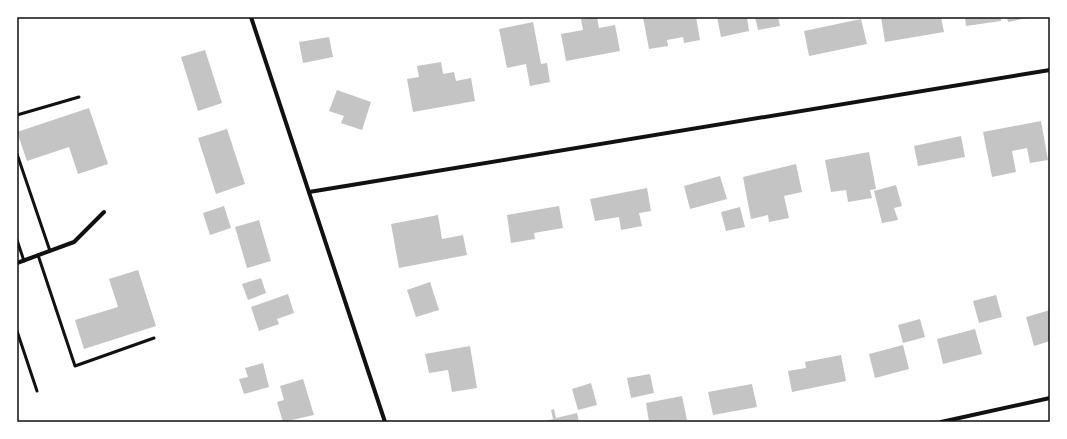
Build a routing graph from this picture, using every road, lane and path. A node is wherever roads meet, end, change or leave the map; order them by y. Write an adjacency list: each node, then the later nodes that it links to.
1 (251, 17): 6 (street)
2 (1050, 70): 6 (street)
3 (79, 97): 4 (lane)
4 (17, 114)
5 (17, 154): 9 (lane)
6 (309, 192): 17 (street)
7 (104, 212): 9 (street)
8 (17, 240): 11 (lane)
9 (50, 251): 10 (street)
10 (38, 255): 11 (street); 14 (lane)
11 (24, 261): 12 (street)
12 (17, 264)
13 (17, 331): 15 (lane)
14 (154, 338)
15 (37, 391)
16 (1050, 398): 18 (street)
17 (386, 422)
18 (941, 422)

